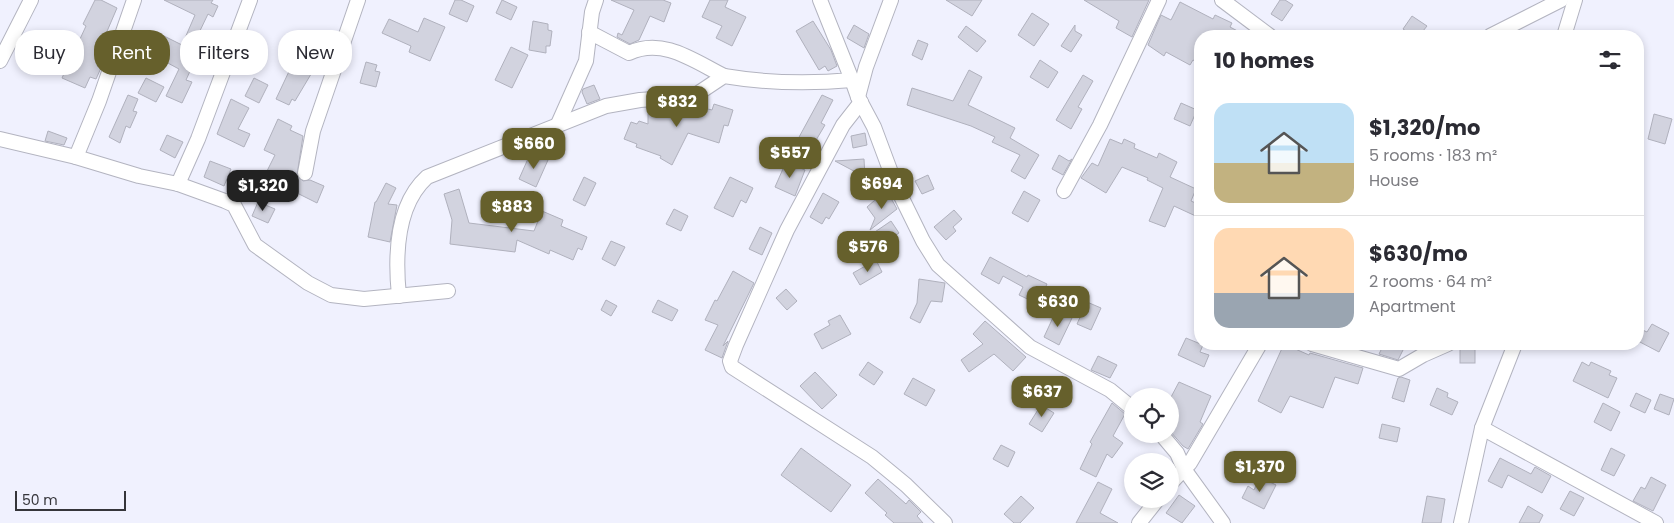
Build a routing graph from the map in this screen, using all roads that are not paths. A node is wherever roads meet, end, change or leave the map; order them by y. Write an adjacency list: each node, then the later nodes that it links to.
1 (30, 0): 16 (street)
2 (134, 0): 22 (street)
3 (250, 0): 24 (street)
4 (358, 0): 23 (street)
5 (596, 0): 15 (street)
6 (820, 0): 18 (street)
7 (891, 0): 19 (street)
8 (1159, 0): 25 (street)
9 (1222, 0): 12 (street)
10 (1561, 0): 13 (street)
11 (1575, 0): 14 (street)
12 (1262, 30)
13 (1502, 30)
14 (1566, 30)
15 (590, 32): 17 (street); 20 (street)
16 (0, 61)
17 (724, 76): 18 (street); 20 (street)
18 (852, 80): 19 (street)
19 (859, 100): 32 (street); 38 (street)
20 (558, 124): 27 (street)
21 (0, 140): 22 (street)
22 (76, 157): 24 (street)
23 (305, 173)
24 (178, 184): 27 (street)
25 (1064, 190)
26 (448, 291): 27 (street)
27 (399, 296)
28 (1256, 350): 35 (street)
29 (1332, 350): 30 (street)
30 (1434, 350)
31 (1513, 350): 33 (street)
32 (1124, 401)
33 (1482, 428): 41 (street); 42 (street)
34 (1169, 443): 35 (street)
35 (1184, 469): 36 (street); 40 (street)
36 (1179, 474)
37 (1151, 508): 39 (street)
38 (944, 523)
39 (1139, 523)
40 (1223, 523)
41 (1461, 523)
42 (1656, 523)

